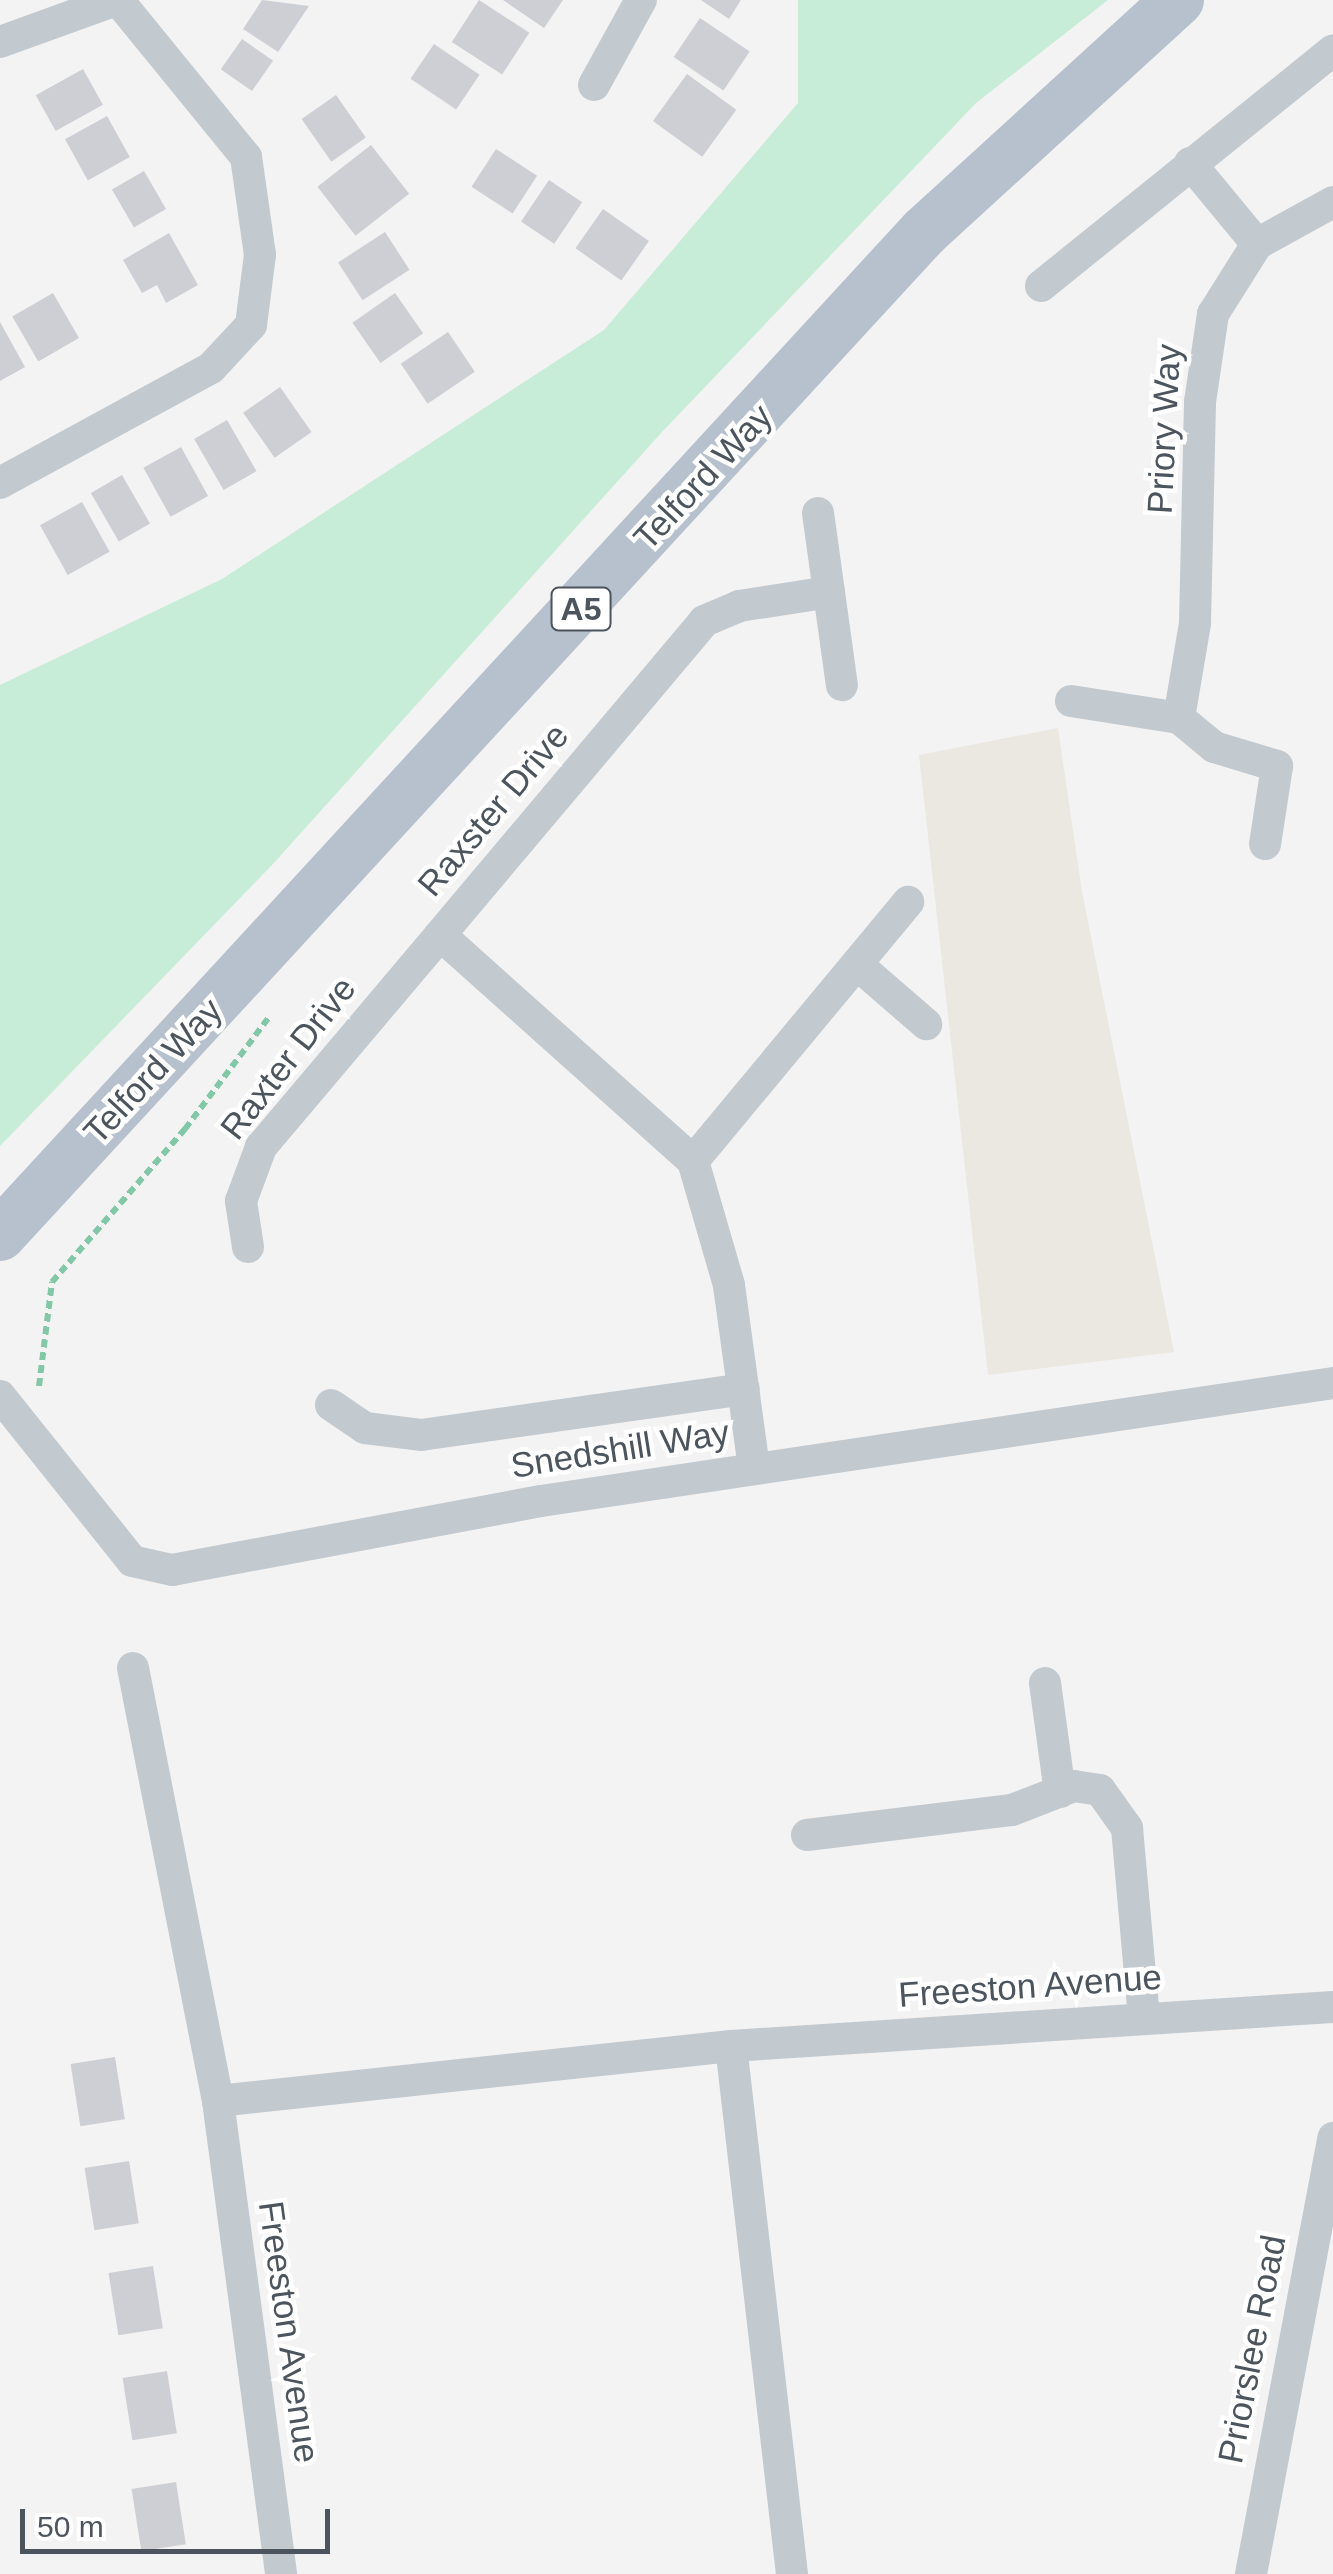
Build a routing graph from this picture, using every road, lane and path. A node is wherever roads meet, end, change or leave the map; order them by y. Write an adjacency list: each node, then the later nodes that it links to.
1 (117, 0): 4 (street); 11 (street)
2 (641, 0): 6 (street)
3 (1178, 0): 23 (main road, Telford Way / A5)
4 (0, 42)
5 (1333, 50): 7 (street)
6 (594, 85)
7 (1190, 162): 9 (street); 10 (street)
8 (1333, 202): 9 (street, Priory Way)
9 (1257, 244): 16 (street, Priory Way)
10 (1042, 286)
11 (0, 483)
12 (818, 512): 13 (street)
13 (829, 592): 14 (street); 19 (street, Raxster Drive)
14 (842, 684)
15 (1070, 702): 16 (street)
16 (1180, 718): 17 (street)
17 (1264, 844)
18 (908, 902): 20 (street)
19 (440, 935): 22 (street, Raxster Drive); 24 (street, Raxter Drive)
20 (859, 966): 21 (street); 22 (street)
21 (926, 1024)
22 (693, 1162): 26 (street)
23 (0, 1235)
24 (248, 1247)
25 (1333, 1383): 29 (street, Snedshill Way)
26 (744, 1388): 28 (street); 29 (street)
27 (0, 1396): 29 (street, Snedshill Way)
28 (332, 1405)
29 (754, 1468)
30 (132, 1668): 37 (street, Freeston Avenue)
31 (1045, 1683): 32 (street)
32 (1060, 1792): 33 (street); 35 (street)
33 (807, 1835)
34 (1333, 2006): 35 (street, Freeston Avenue)
35 (1144, 2018): 36 (street, Freeston Avenue)
36 (732, 2046): 37 (street, Freeston Avenue); 40 (street)
37 (218, 2101): 39 (street, Freeston Avenue)
38 (1333, 2138): 41 (street, Priorslee Road)
39 (281, 2574)
40 (792, 2574)
41 (1250, 2574)

